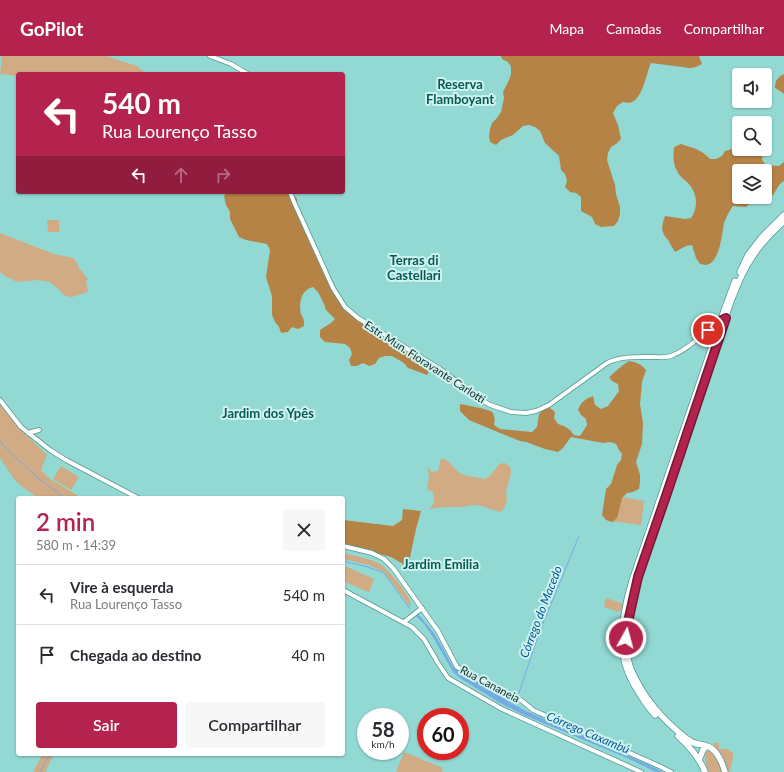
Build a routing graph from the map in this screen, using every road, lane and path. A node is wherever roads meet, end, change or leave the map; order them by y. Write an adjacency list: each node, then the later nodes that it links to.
1 (210, 56): 2 (street)
2 (245, 72)
3 (291, 194): 7 (street, Estr. Mun. Fioravante Carlotti)
4 (784, 215): 6 (main road)
5 (784, 220): 6 (main road)
6 (723, 319): 7 (street, Estr. Mun. Fioravante Carlotti); 8 (main road); 17 (main road)
7 (708, 330): 8 (street)
8 (717, 332): 18 (main road)
9 (0, 400): 11 (street)
10 (39, 430): 11 (street)
11 (28, 433): 12 (street)
12 (134, 496)
13 (345, 547): 15 (street, Rua Cananeia)
14 (345, 591): 16 (street)
15 (422, 608): 16 (street); 20 (street, Rua Cananeia)
16 (404, 622): 19 (street)
17 (706, 746): 18 (main road); 22 (main road)
18 (699, 760): 21 (main road)
19 (641, 772)
20 (671, 772)
21 (705, 772)
22 (726, 772)

